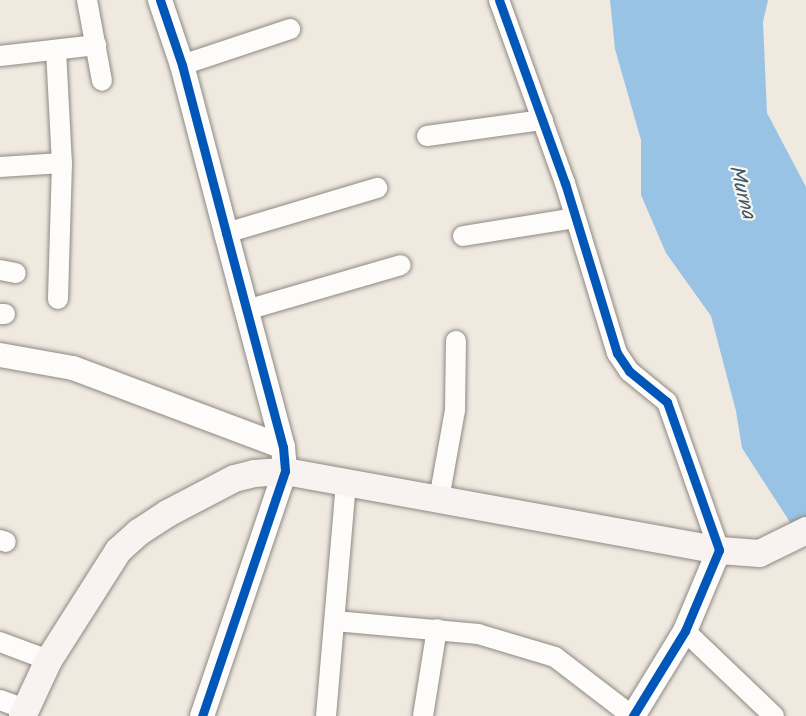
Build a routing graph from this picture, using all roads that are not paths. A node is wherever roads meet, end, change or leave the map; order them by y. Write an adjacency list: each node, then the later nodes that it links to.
1 (87, 0): 5 (street)
2 (160, 0): 8 (street)
3 (499, 0): 10 (street)
4 (290, 29): 8 (street)
5 (96, 45): 6 (street); 9 (street)
6 (56, 50): 7 (street); 12 (street)
7 (0, 56)
8 (182, 65): 16 (street)
9 (102, 81)
10 (543, 120): 11 (street); 15 (street)
11 (428, 136)
12 (62, 163): 13 (street); 19 (street)
13 (0, 167)
14 (377, 188): 16 (street)
15 (575, 218): 17 (street); 27 (street)
16 (226, 233): 20 (street)
17 (463, 236)
18 (401, 265): 20 (street)
19 (58, 299)
20 (246, 310): 23 (street)
21 (456, 341): 25 (street)
22 (0, 355): 23 (street)
23 (284, 459): 24 (main road); 32 (main road); 35 (street)
24 (346, 482): 25 (main road); 28 (street)
25 (438, 499): 27 (main road)
26 (806, 530): 27 (main road)
27 (719, 550): 30 (street)
28 (335, 621): 29 (street); 36 (street)
29 (437, 629): 37 (street); 38 (street)
30 (684, 631): 38 (street); 39 (street)
31 (0, 642): 32 (street)
32 (48, 660): 34 (main road)
33 (0, 700): 34 (street)
34 (23, 712)
35 (202, 716)
36 (326, 716)
37 (423, 716)
38 (632, 716)
39 (774, 716)

